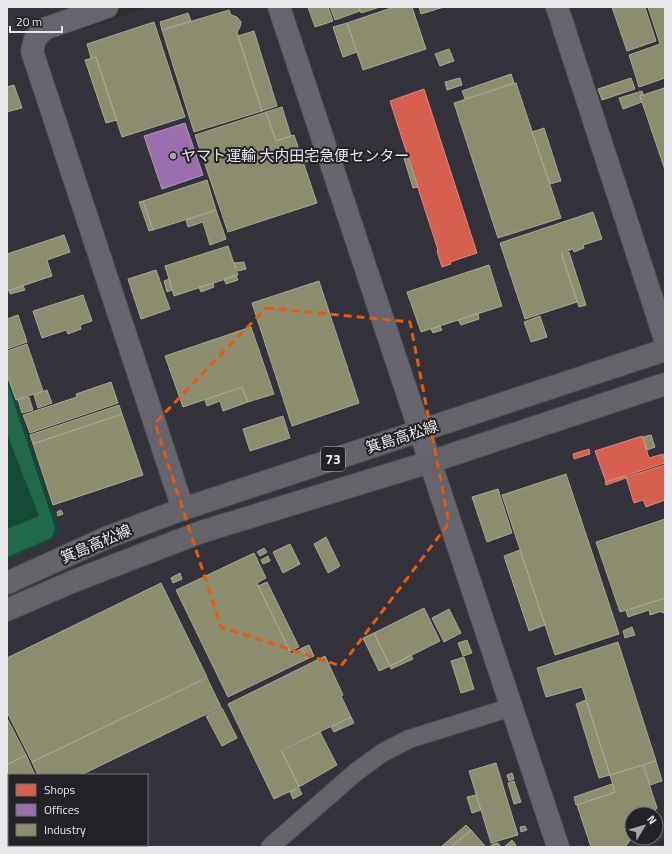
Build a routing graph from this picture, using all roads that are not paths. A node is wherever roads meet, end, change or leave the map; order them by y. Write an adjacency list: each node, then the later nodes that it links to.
1 (107, 7): 9 (street)
2 (279, 7): 7 (street)
3 (558, 7): 4 (street)
4 (665, 339)
5 (665, 350): 7 (main road, 箕島高松線 / 73)
6 (665, 384): 8 (main road, 箕島高松線 / 73)
7 (420, 431): 8 (street); 9 (main road, 箕島高松線 / 73)
8 (430, 462): 11 (main road, 箕島高松線 / 73); 12 (street)
9 (183, 508): 10 (main road, 箕島高松線 / 73)
10 (7, 583)
11 (7, 610)
12 (512, 707): 13 (street); 14 (street)
13 (270, 847)
14 (558, 847)

